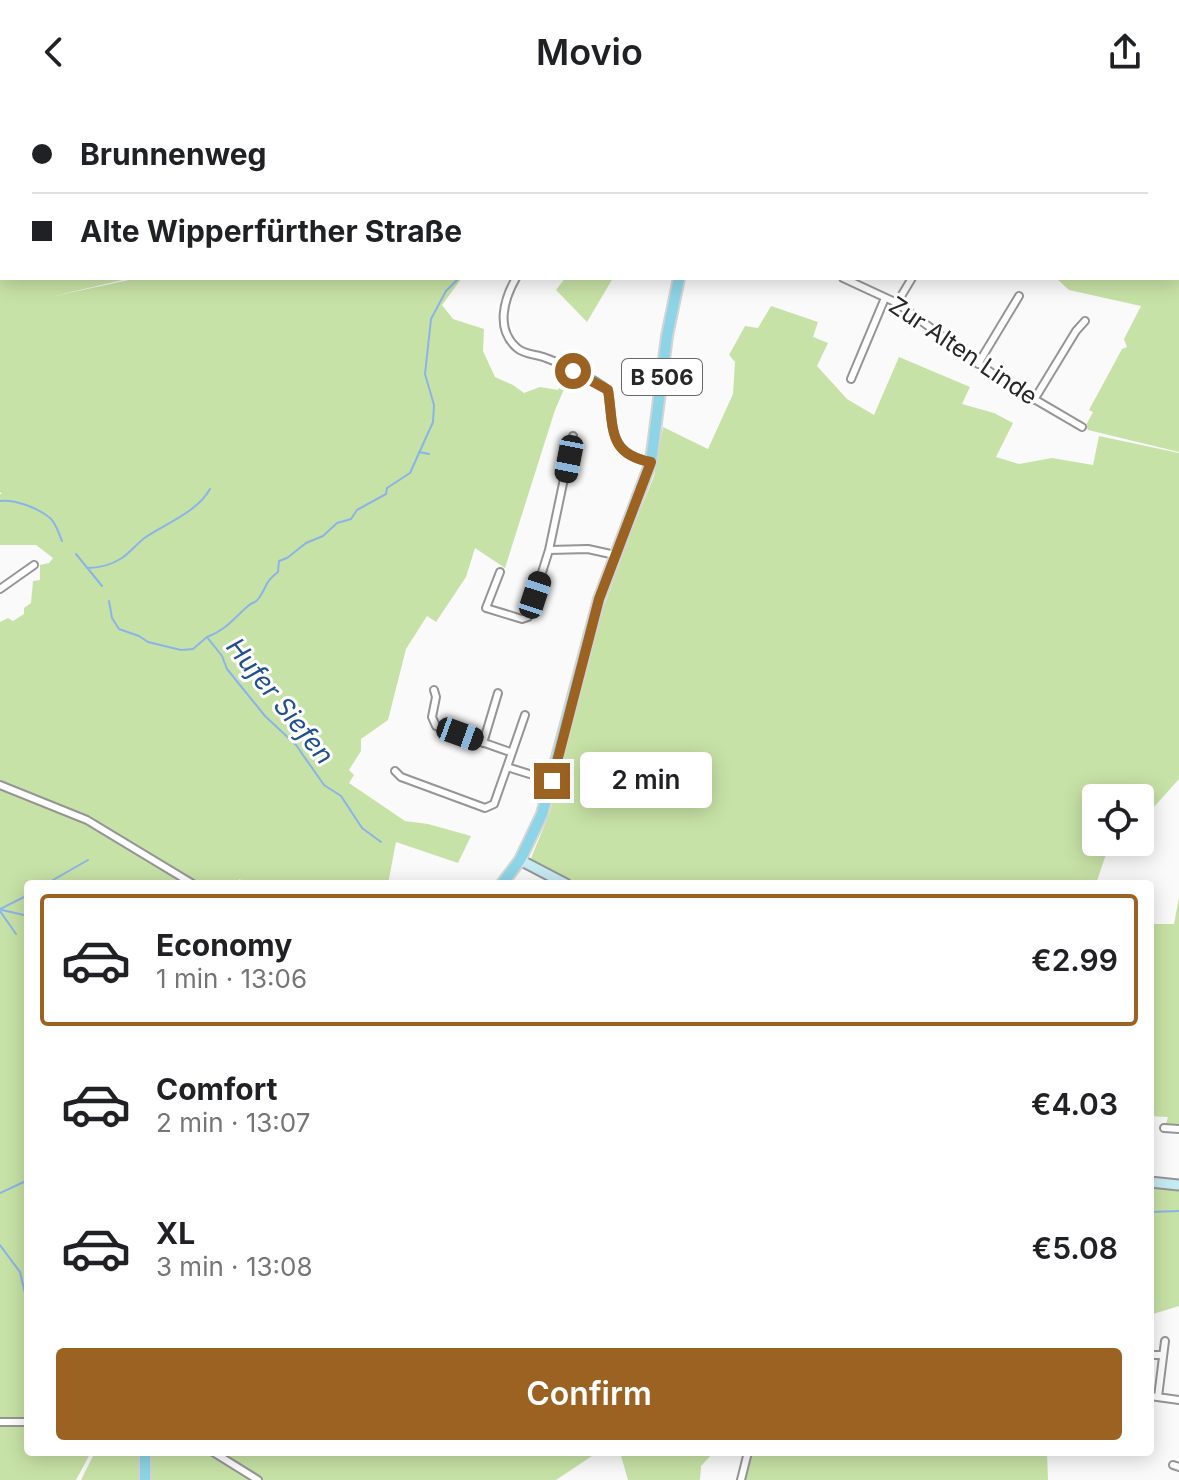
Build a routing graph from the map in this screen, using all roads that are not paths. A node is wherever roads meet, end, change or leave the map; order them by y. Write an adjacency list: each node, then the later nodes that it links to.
1 (515, 280): 14 (street)
2 (679, 280): 14 (main road, B 506)
3 (847, 280): 6 (street, Zur Alten Linde)
4 (911, 280): 7 (street)
5 (1019, 296): 9 (street)
6 (885, 298): 7 (street, Zur Alten Linde); 10 (street)
7 (897, 303): 9 (street, Zur Alten Linde)
8 (1085, 321): 11 (street)
9 (978, 364): 11 (street, Zur Alten Linde)
10 (851, 379)
11 (1034, 400): 12 (street, Zur Alten Linde)
12 (1082, 427)
13 (573, 436): 15 (street)
14 (651, 462): 16 (main road, B 506)
15 (549, 550): 16 (street); 18 (street)
16 (615, 555): 27 (main road, B 506)
17 (34, 565): 19 (street)
18 (500, 572)
19 (0, 589)
20 (434, 690): 23 (street)
21 (498, 693): 23 (street)
22 (525, 715): 24 (street)
23 (483, 743): 24 (street)
24 (510, 752): 25 (street)
25 (507, 767): 26 (street); 27 (street)
26 (395, 771)
27 (552, 781): 29 (main road, B 506)
28 (0, 785): 30 (street)
29 (520, 860): 31 (main road, B 506); 32 (street)
30 (186, 880)
31 (505, 880)
32 (558, 880)
33 (1164, 1128): 34 (street)
34 (1179, 1129)
35 (1154, 1182): 36 (street)
36 (1179, 1185)
37 (1165, 1341): 39 (street)
38 (1154, 1355): 39 (street)
39 (1162, 1355): 40 (street)
40 (1154, 1396): 41 (street)
41 (1179, 1400)
42 (0, 1422): 43 (street)
43 (24, 1422)
44 (145, 1456): 47 (main road)
45 (219, 1456): 48 (street)
46 (747, 1456): 49 (street)
47 (145, 1480)
48 (258, 1480)
49 (741, 1480)

